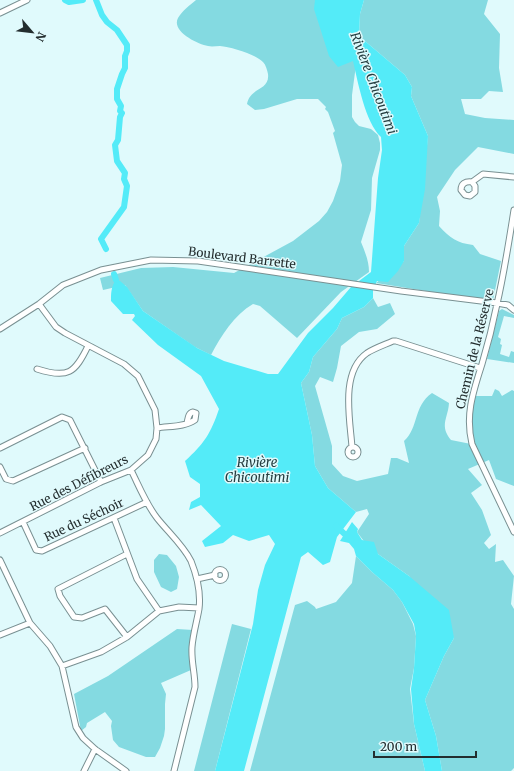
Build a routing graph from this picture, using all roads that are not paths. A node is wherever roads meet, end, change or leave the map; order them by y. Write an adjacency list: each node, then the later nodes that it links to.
1 (27, 0): 2 (street)
2 (0, 13)
3 (514, 177): 4 (street)
4 (472, 182)
5 (514, 210): 6 (street, Chemin de la Réserve)
6 (497, 303): 7 (street, Boulevard Barrette); 8 (street, Boulevard Barrette); 11 (street, Chemin de la Réserve)
7 (39, 304): 9 (street, Boulevard Barrette); 10 (street, Rue des Défibreurs)
8 (514, 310)
9 (0, 329)
10 (88, 346): 12 (street); 14 (street, Rue des Défibreurs)
11 (480, 368): 15 (street); 24 (street, Chemin de la Réserve)
12 (37, 369)
13 (187, 423): 14 (street)
14 (157, 428): 19 (street, Rue des Défibreurs)
15 (352, 447)
16 (0, 448): 17 (street)
17 (85, 448): 18 (street); 20 (street)
18 (0, 468)
19 (131, 470): 20 (street, Rue des Défibreurs); 21 (street)
20 (101, 482): 23 (street, Rue des Défibreurs)
21 (147, 502): 22 (street, Rue du Séchoir); 29 (street)
22 (114, 518): 23 (street, Rue du Séchoir); 26 (street)
23 (23, 522): 25 (street, Rue des Défibreurs)
24 (514, 532)
25 (0, 534)
26 (127, 554): 31 (street); 34 (street)
27 (0, 560): 32 (street)
28 (215, 576): 29 (street)
29 (197, 579): 30 (street)
30 (199, 608): 31 (street); 39 (street)
31 (159, 611): 34 (street)
32 (30, 623): 33 (street); 35 (street)
33 (0, 635)
34 (127, 637): 35 (street)
35 (62, 666): 36 (street)
36 (95, 749): 37 (street); 38 (street)
37 (84, 771)
38 (126, 771)
39 (174, 771)

